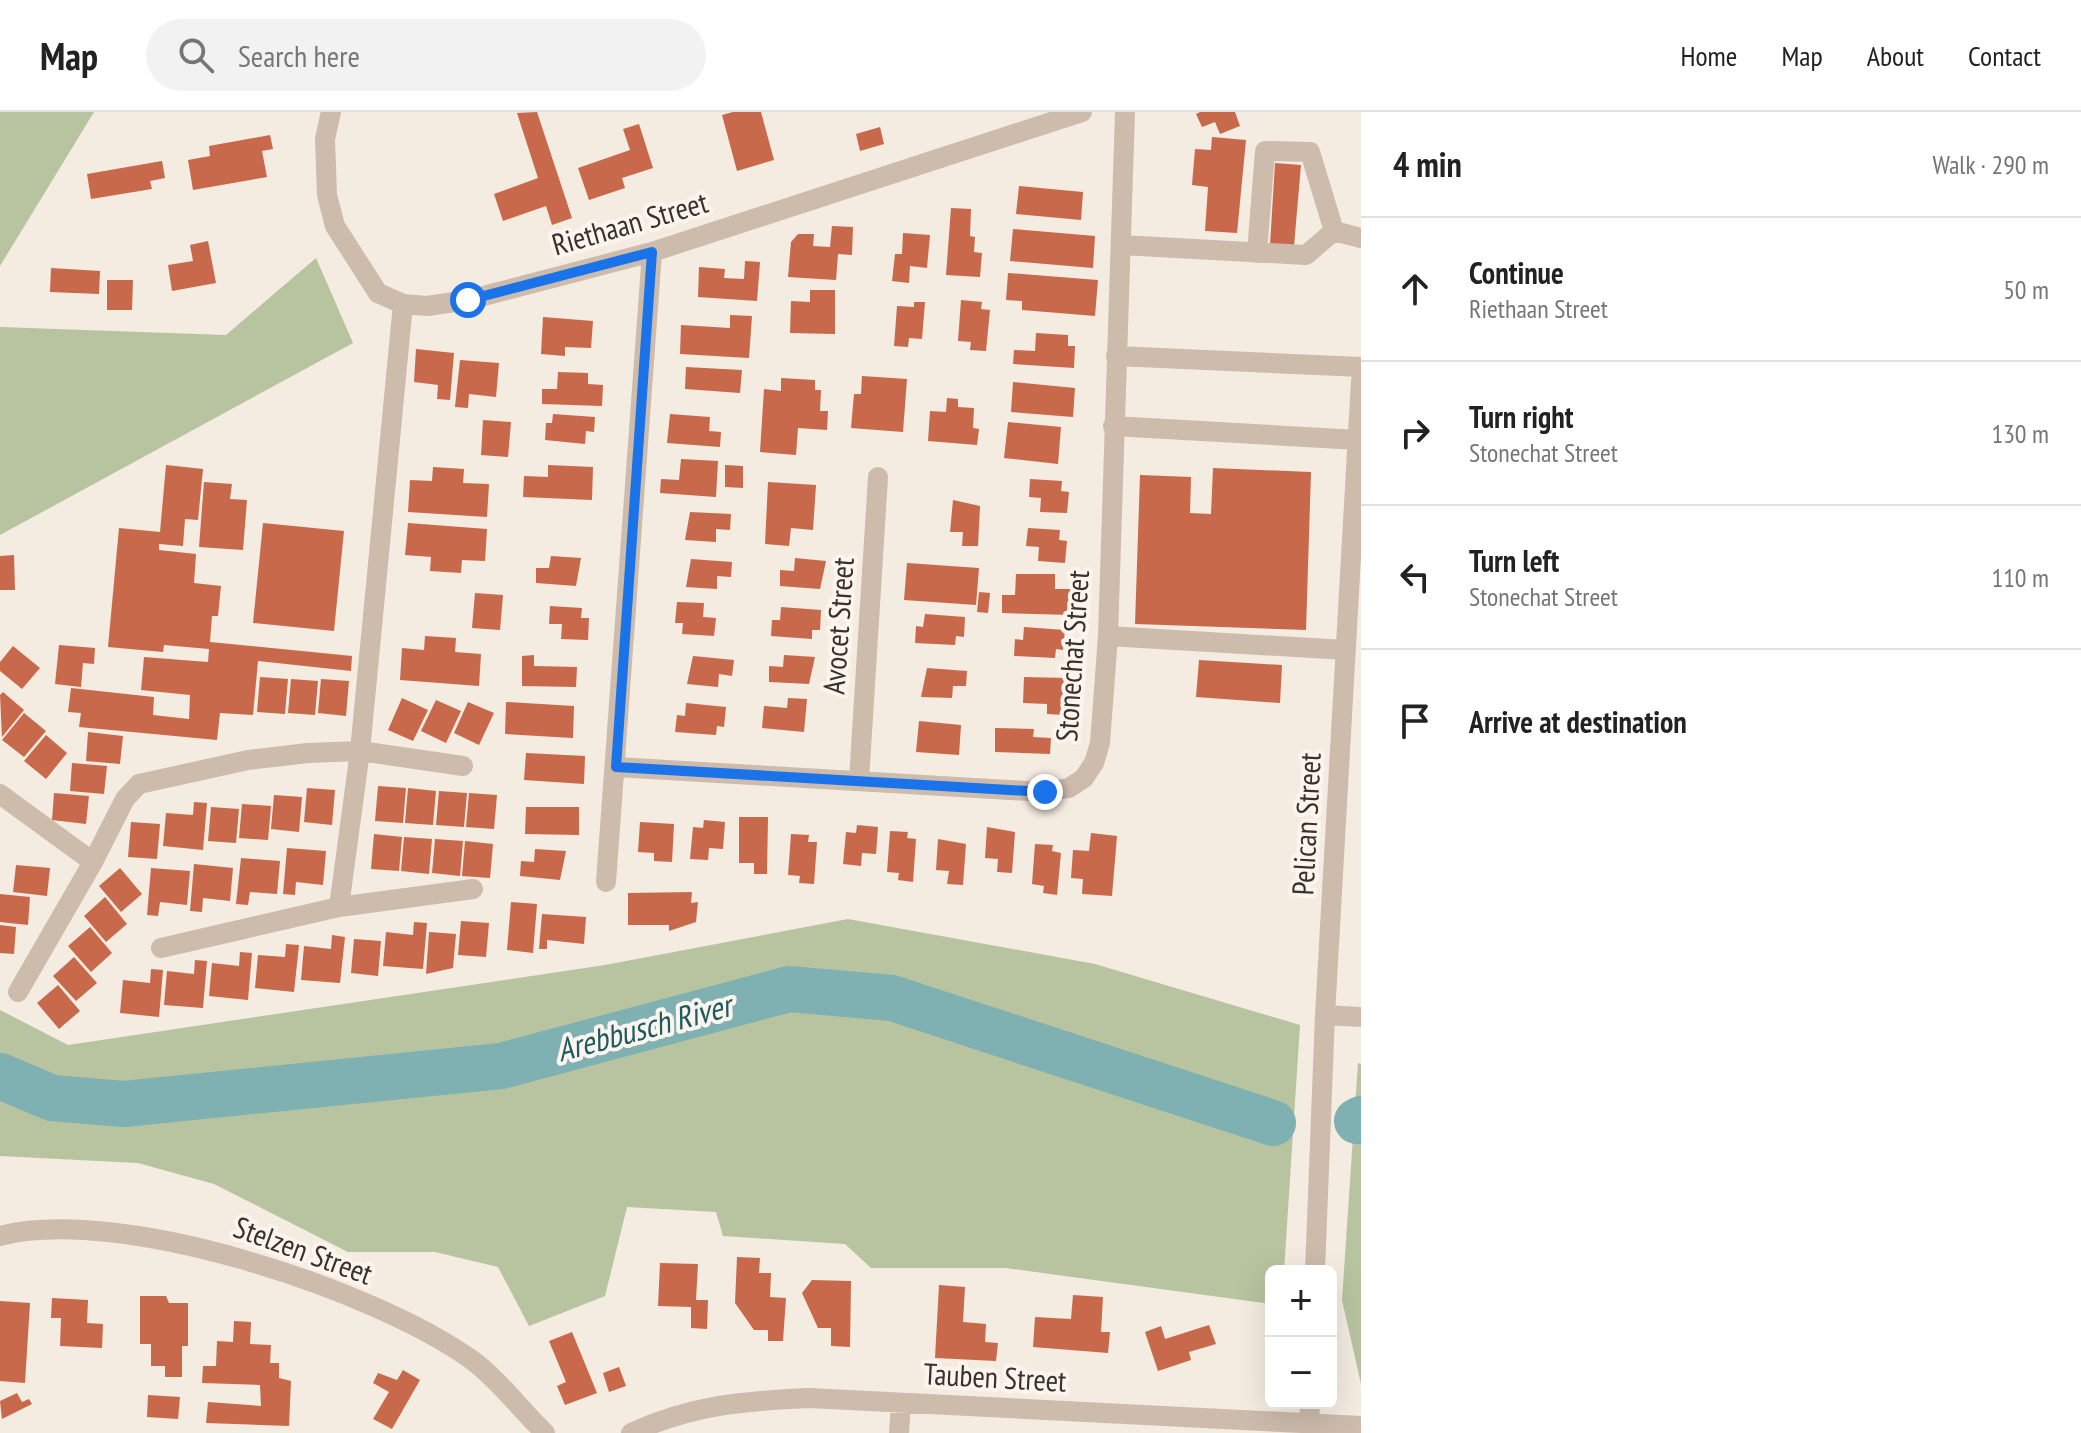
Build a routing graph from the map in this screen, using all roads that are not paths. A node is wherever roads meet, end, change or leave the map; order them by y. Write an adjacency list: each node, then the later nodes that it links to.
1 (331, 112): 9 (street)
2 (1082, 112): 7 (street, Riethaan Street)
3 (1125, 112): 6 (street, Stonechat Street)
4 (1334, 231): 5 (street); 8 (street); 8 (street)
5 (1361, 238)
6 (1121, 245): 8 (street); 10 (street, Stonechat Street)
7 (652, 252): 9 (street, Riethaan Street); 21 (street)
8 (1257, 253)
9 (403, 304): 19 (street)
10 (1116, 356): 11 (street); 13 (street, Stonechat Street)
11 (1361, 367)
12 (1361, 381): 14 (street, Pelican Street)
13 (1113, 426): 14 (street); 16 (street, Stonechat Street)
14 (1358, 440): 17 (street, Pelican Street)
15 (878, 477): 22 (street, Avocet Street)
16 (1108, 636): 17 (street); 22 (street, Stonechat Street)
17 (1346, 650): 18 (street, Pelican Street)
18 (1352, 706): 30 (street, Pelican Street)
19 (360, 751): 20 (street); 24 (street); 27 (street)
20 (463, 766)
21 (616, 767): 22 (street, Stonechat Street); 25 (street)
22 (859, 780)
23 (0, 794): 24 (street)
24 (93, 862): 29 (street)
25 (606, 882)
26 (473, 889): 27 (street)
27 (339, 907): 28 (street)
28 (161, 948)
29 (18, 992)
30 (1325, 1015): 31 (street); 33 (street, Pelican Street)
31 (1361, 1017)
32 (0, 1236): 38 (street, Stelzen Street)
33 (1315, 1265)
34 (901, 1403): 36 (street, Tauben Street); 39 (street, Tauben Street); 40 (street)
35 (1310, 1409): 36 (street)
36 (1309, 1424): 37 (street, Tauben Street)
37 (1361, 1426)
38 (545, 1433)
39 (631, 1433)
40 (899, 1433)

